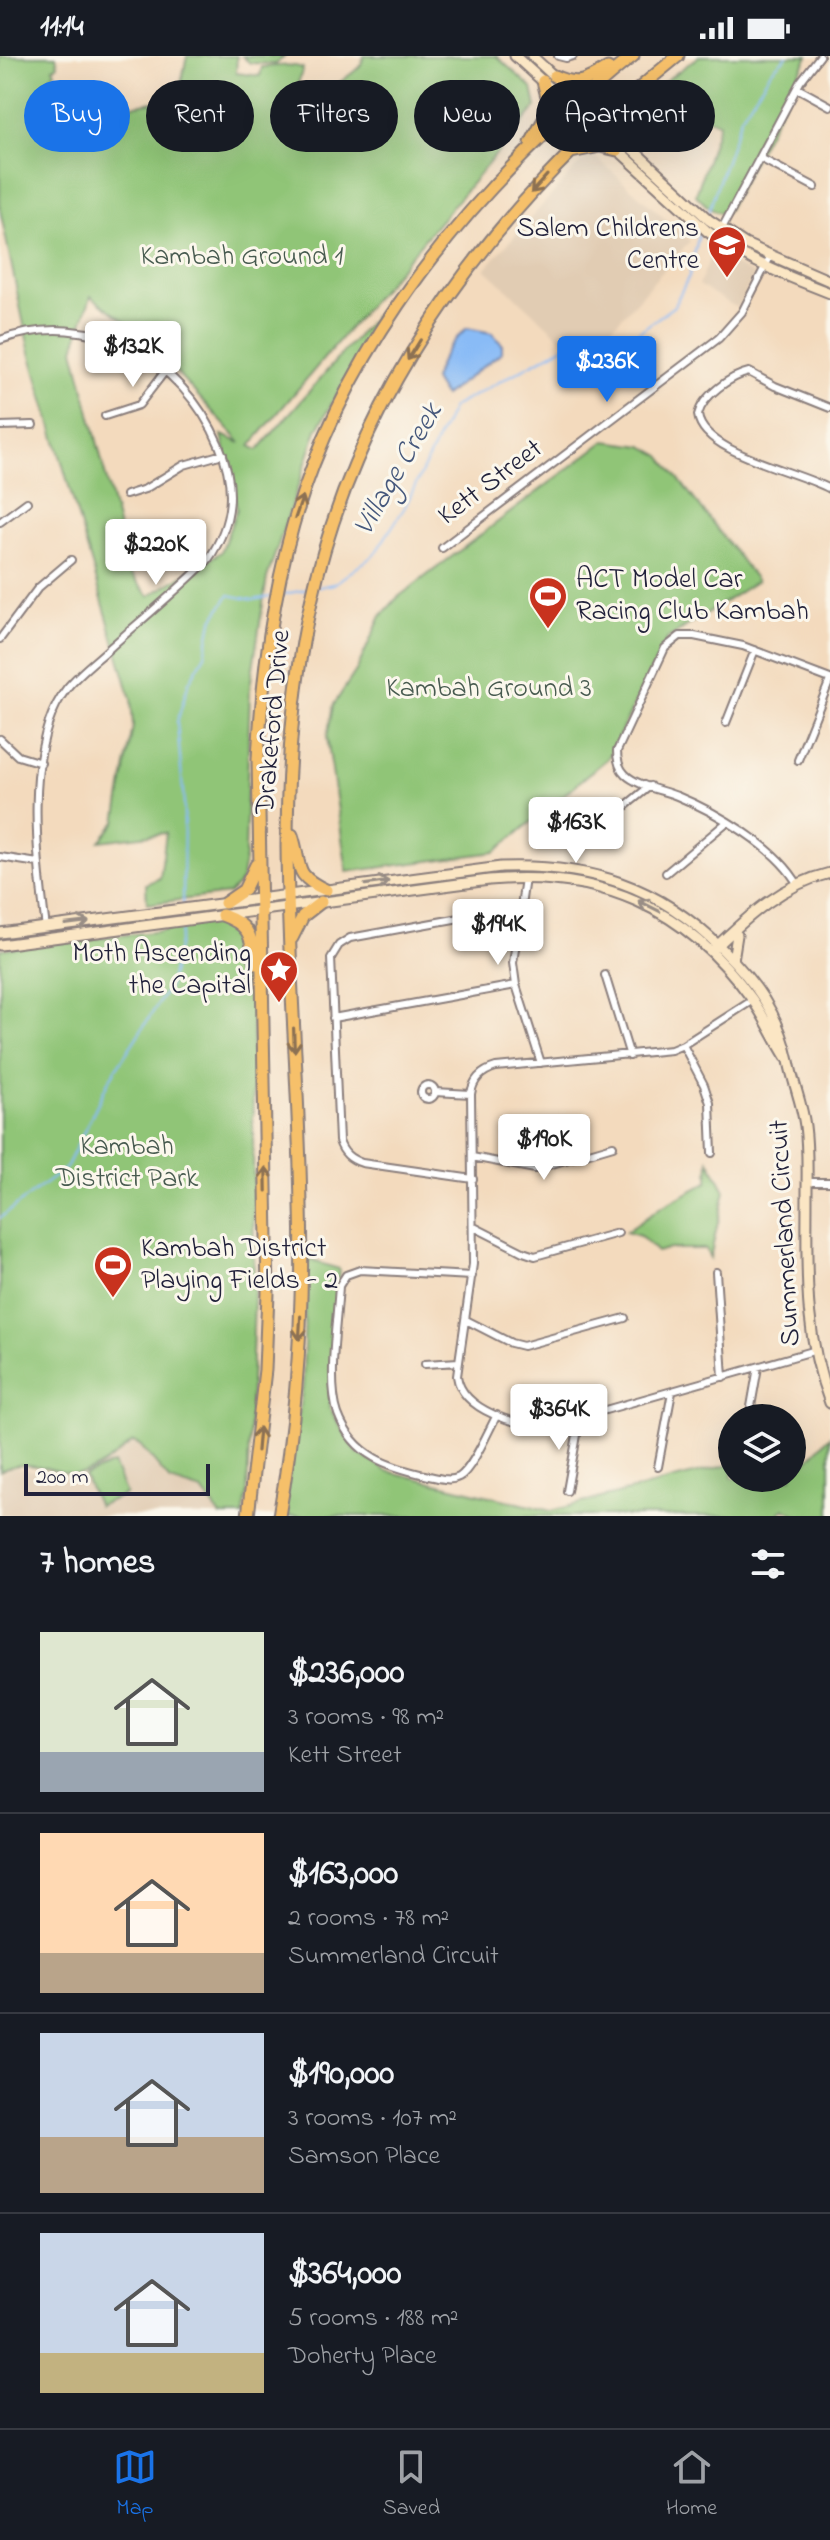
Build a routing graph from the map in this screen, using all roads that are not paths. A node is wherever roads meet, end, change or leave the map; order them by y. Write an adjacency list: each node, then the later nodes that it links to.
1 (515, 56): 9 (street)
2 (532, 56): 9 (street)
3 (558, 56): 4 (street)
4 (573, 56)
5 (678, 56): 8 (highway, Drakeford Drive)
6 (820, 56): 13 (street)
7 (628, 60): 9 (highway); 10 (highway, Drakeford Drive)
8 (652, 77): 11 (highway, Drakeford Drive); 12 (highway)
9 (548, 79): 16 (highway)
10 (604, 80)
11 (649, 80)
12 (650, 80)
13 (797, 88): 14 (street); 20 (street)
14 (830, 106)
15 (536, 141): 16 (highway, Drakeford Drive)
16 (529, 147): 51 (highway, Drakeford Drive, one-way to 16)
17 (574, 152): 19 (highway)
18 (627, 152): 22 (street)
19 (566, 154): 49 (highway, Drakeford Drive, one-way to 49)
20 (760, 158): 21 (street); 22 (street)
21 (815, 187)
22 (719, 234): 23 (street); 24 (street)
23 (770, 257): 24 (street, Kett Street); 25 (street)
24 (765, 267): 26 (street); 38 (street, Kett Street)
25 (830, 281)
26 (830, 293)
27 (0, 340): 28 (street)
28 (166, 370): 30 (street); 33 (street)
29 (830, 408): 34 (street)
30 (105, 416)
31 (33, 425): 32 (street)
32 (0, 426)
33 (223, 454): 35 (street); 46 (street)
34 (830, 489)
35 (126, 495)
36 (27, 502): 37 (street)
37 (0, 522)
38 (442, 548)
39 (71, 560): 40 (street)
40 (0, 639)
41 (755, 650): 42 (street); 43 (street); 47 (street)
42 (830, 680): 45 (street)
43 (726, 723)
44 (0, 739): 46 (street)
45 (798, 760)
46 (41, 763): 53 (street)
47 (650, 786): 48 (street); 50 (street)
48 (727, 822): 55 (street); 58 (street)
49 (288, 823): 59 (highway); 60 (highway, Drakeford Drive)
50 (581, 842)
51 (259, 854): 62 (highway, Drakeford Drive); 64 (highway)
52 (0, 857): 53 (street)
53 (38, 863): 65 (street)
54 (527, 866): 57 (street); 59 (street, Summerland Circuit, one-way to 54); 68 (street, Summerland Circuit)
55 (666, 873)
56 (830, 873): 58 (street)
57 (525, 878): 61 (street, Summerland Circuit); 63 (street); 72 (street, Summerland Circuit, one-way to 57)
58 (798, 885): 66 (street)
59 (326, 890): 60 (street, Summerland Circuit)
60 (289, 900): 61 (street, Summerland Circuit); 62 (street, Summerland Circuit); 70 (highway, Drakeford Drive)
61 (321, 902): 70 (highway)
62 (261, 904): 64 (street, Summerland Circuit); 75 (highway, Drakeford Drive)
63 (520, 907): 76 (street); 78 (street)
64 (223, 909): 65 (street, one-way to 64); 69 (street); 75 (highway)
65 (46, 927): 67 (street); 69 (street)
66 (735, 932): 68 (street); 72 (street); 73 (street)
67 (0, 933)
68 (706, 933): 72 (street, Summerland Circuit)
69 (48, 938): 71 (street)
70 (290, 944): 109 (highway, Drakeford Drive, one-way to 109)
71 (0, 945)
72 (717, 951): 73 (street, Summerland Circuit); 77 (street, Summerland Circuit)
73 (733, 960): 77 (street, Summerland Circuit)
74 (605, 975): 80 (street)
75 (261, 980): 108 (highway, Drakeford Drive, one-way to 75)
76 (516, 985): 78 (street); 81 (street)
77 (757, 997): 79 (street); 88 (street, Summerland Circuit)
78 (333, 1018): 87 (street)
79 (683, 1045): 80 (street); 85 (street)
80 (630, 1056): 81 (street)
81 (541, 1063): 83 (street)
82 (435, 1092): 83 (street)
83 (471, 1094): 86 (street)
84 (613, 1146): 86 (street)
85 (712, 1153)
86 (472, 1157): 87 (street)
87 (473, 1179): 90 (street)
88 (807, 1182): 89 (street); 96 (street, Summerland Circuit)
89 (830, 1182)
90 (474, 1227): 91 (street); 93 (street)
91 (618, 1233)
92 (716, 1272): 100 (street)
93 (472, 1276): 95 (street); 104 (street)
94 (625, 1318): 95 (street)
95 (466, 1320): 97 (street)
96 (813, 1351): 99 (street); 102 (street, Summerland Circuit)
97 (459, 1362): 98 (street); 104 (street)
98 (425, 1364)
99 (758, 1367): 100 (street); 103 (street)
100 (723, 1377): 101 (street)
101 (672, 1392): 105 (street); 106 (street)
102 (830, 1403)
103 (751, 1404)
104 (497, 1415): 105 (street)
105 (580, 1418): 107 (street)
106 (658, 1467)
107 (567, 1491)
108 (248, 1516)
109 (279, 1516)

